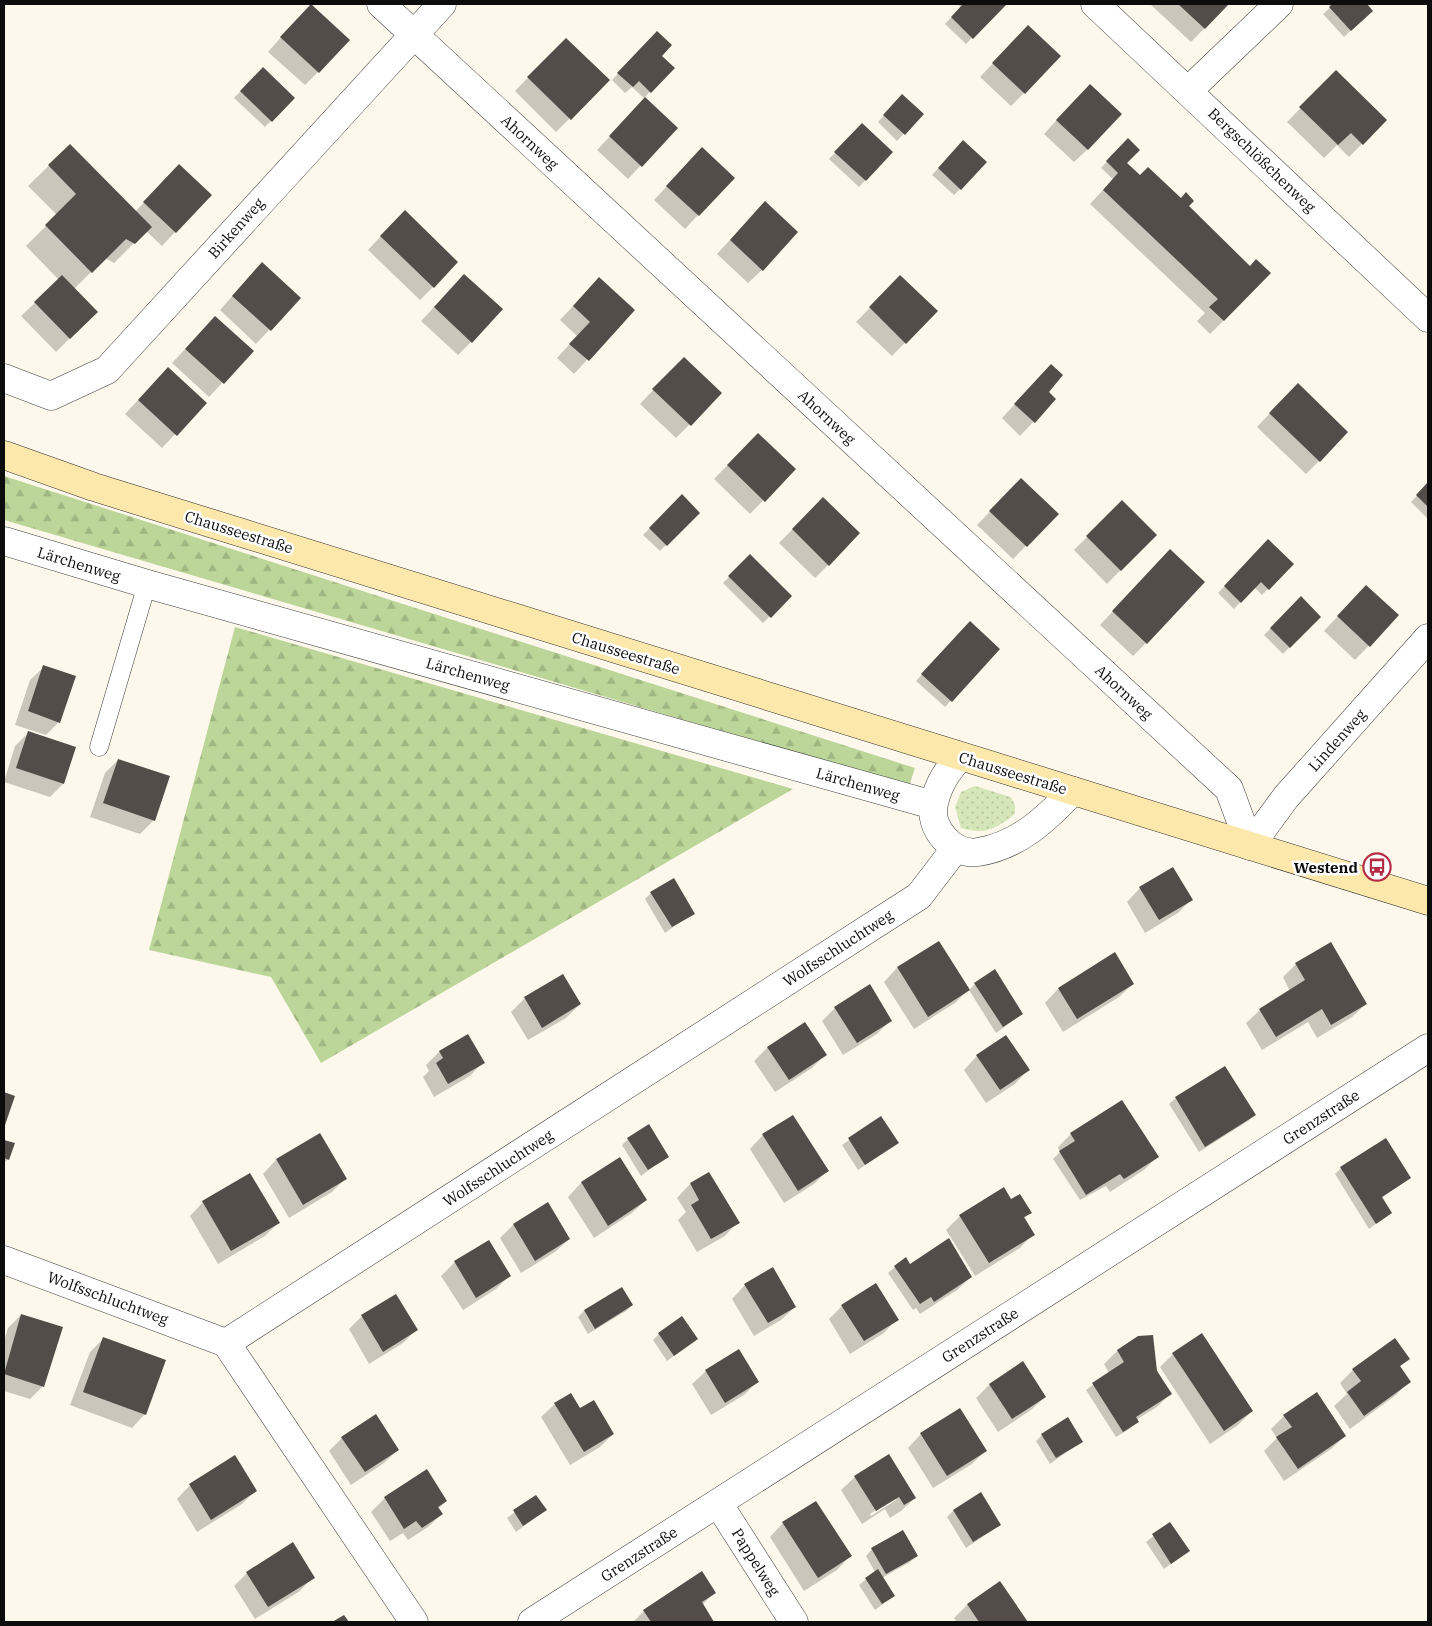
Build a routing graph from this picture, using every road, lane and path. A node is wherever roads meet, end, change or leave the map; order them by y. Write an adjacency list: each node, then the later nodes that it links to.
1 (381, 4): 5 (street, Ahornweg)
2 (442, 4): 5 (street, Birkenweg)
3 (1095, 4): 6 (street, Bergschlößchenweg)
4 (1279, 4): 6 (street)
5 (413, 34): 8 (street, Birkenweg); 17 (street, Ahornweg)
6 (1189, 90): 7 (street, Bergschlößchenweg)
7 (1428, 318)
8 (4, 378)
9 (4, 455): 14 (main road, Chausseestraße)
10 (4, 541): 11 (street, Lärchenweg)
11 (147, 584): 13 (lane); 16 (street, Lärchenweg)
12 (1428, 638): 17 (street, Lindenweg)
13 (100, 747)
14 (960, 757): 15 (main road, Chausseestraße); 16 (street)
15 (1073, 791): 17 (main road, Chausseestraße); 18 (street)
16 (933, 805): 18 (street)
17 (1250, 846): 19 (main road)
18 (955, 849): 22 (street, Wolfsschluchtweg)
19 (1428, 901)
20 (1428, 1048): 23 (street, Grenzstraße)
21 (4, 1260): 22 (street, Wolfsschluchtweg)
22 (226, 1343): 24 (street)
23 (718, 1503): 25 (street, Grenzstraße); 26 (street, Pappelweg)
24 (414, 1622)
25 (532, 1622)
26 (794, 1622)

